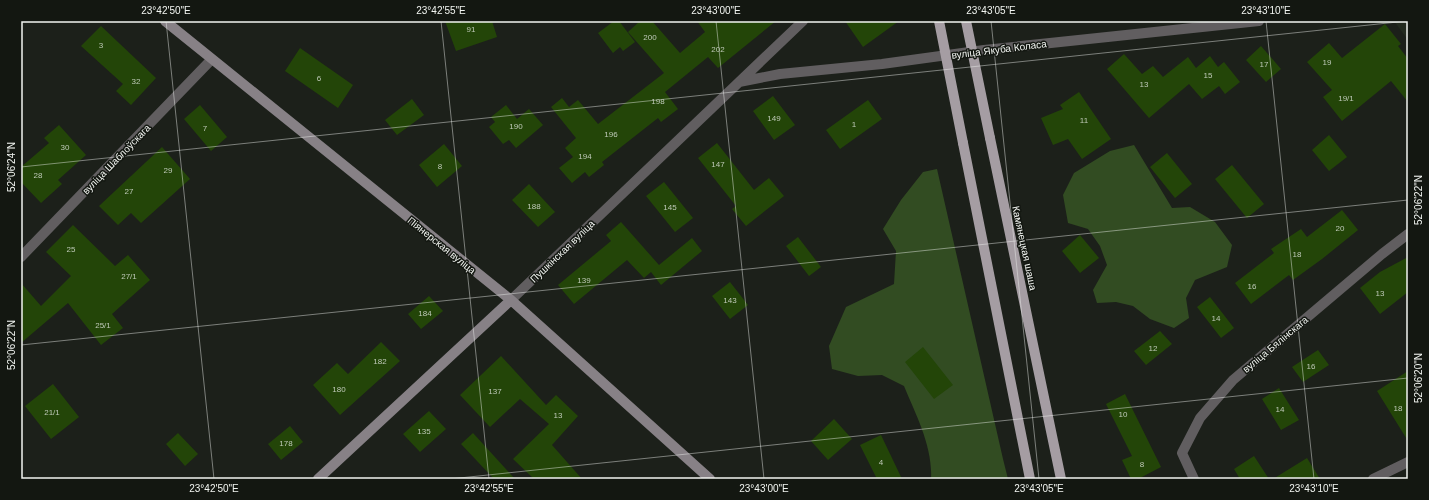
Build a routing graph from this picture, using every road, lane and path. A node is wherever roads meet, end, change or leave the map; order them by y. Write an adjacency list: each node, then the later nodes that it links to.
1 (165, 21): 6 (main road, Піянерская вуліца)
2 (802, 21): 7 (street, Пушкінская вуліца)
3 (939, 21): 14 (main road, bridge)
4 (966, 21): 15 (main road, Камянецкая шаша, bridge)
5 (1259, 21): 7 (street, вуліца Якуба Коласа)
6 (211, 60): 9 (street, вуліца Шаблоўскага); 10 (main road, Піянерская вуліца)
7 (739, 82): 10 (street, Пушкінская вуліца)
8 (1408, 234): 16 (street, вуліца Бялінскага)
9 (21, 257)
10 (511, 300): 12 (main road, Пушкінская вуліца); 13 (main road, Піянерская вуліца)
11 (1408, 462): 17 (street)
12 (318, 479)
13 (710, 479)
14 (1030, 479)
15 (1061, 479)
16 (1194, 479)
17 (1373, 479)

